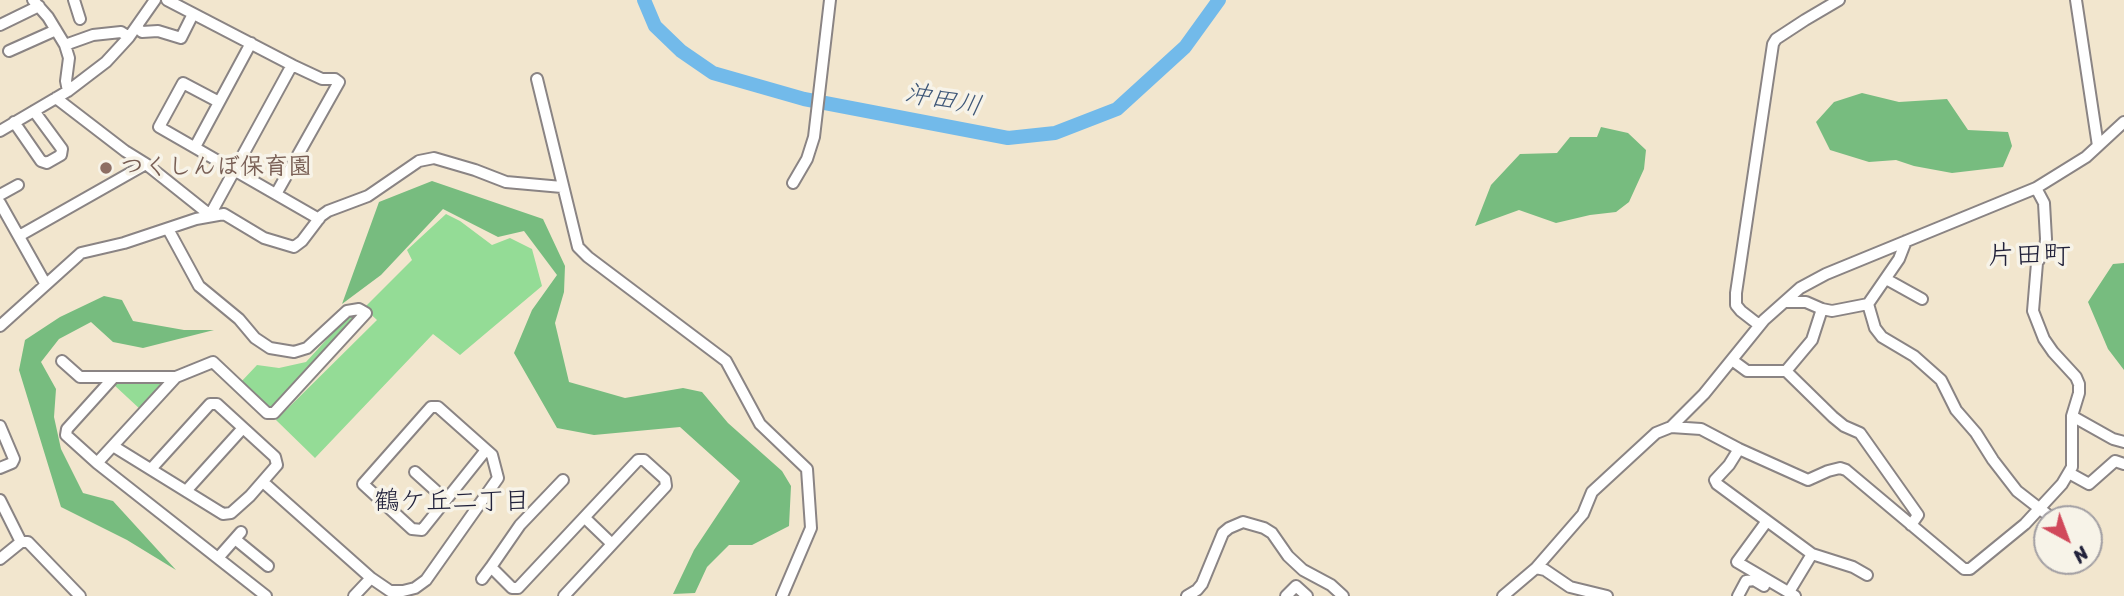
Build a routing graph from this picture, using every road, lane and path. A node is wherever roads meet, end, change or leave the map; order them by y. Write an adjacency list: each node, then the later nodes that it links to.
1 (74, 0): 9 (street)
2 (155, 0): 12 (street)
3 (167, 0): 8 (street)
4 (830, 0): 29 (street)
5 (1839, 0): 47 (street)
6 (2076, 0): 25 (street)
7 (36, 3): 10 (street); 11 (street)
8 (193, 14): 12 (street); 13 (street)
9 (80, 19)
10 (0, 25)
11 (56, 30): 14 (street); 15 (street)
12 (133, 32): 14 (street); 18 (street)
13 (251, 43): 16 (street); 20 (street)
14 (65, 45): 18 (street)
15 (9, 51)
16 (292, 65): 28 (street); 33 (street)
17 (537, 79): 31 (street)
18 (68, 91): 19 (street)
19 (56, 98): 21 (street); 27 (street)
20 (219, 102): 26 (street); 26 (street)
21 (34, 111): 22 (street); 22 (street)
22 (15, 122): 24 (street)
23 (2124, 122): 25 (street)
24 (0, 131)
25 (2098, 146): 32 (street)
26 (195, 147): 28 (street)
27 (146, 164): 36 (street); 39 (street)
28 (234, 170): 33 (street); 36 (street)
29 (793, 183)
30 (18, 185): 34 (street)
31 (562, 187): 37 (street); 97 (street)
32 (2036, 188): 40 (street); 54 (street)
33 (276, 194): 37 (street)
34 (0, 195)
35 (0, 203): 39 (street)
36 (210, 215): 37 (street); 38 (street)
37 (319, 219)
38 (168, 229): 42 (street); 53 (street)
39 (19, 236): 42 (street)
40 (1906, 241): 41 (street); 44 (street)
41 (1886, 279): 43 (street); 45 (street)
42 (45, 283): 48 (street)
43 (1922, 299)
44 (1785, 302): 46 (street); 47 (street)
45 (1868, 304): 46 (street); 73 (street)
46 (1822, 309): 51 (street)
47 (1759, 325): 50 (street)
48 (0, 326)
49 (62, 360): 52 (street)
50 (1732, 360): 51 (street); 56 (street)
51 (1786, 371): 78 (street)
52 (114, 377): 53 (street); 62 (street)
53 (176, 377): 59 (street)
54 (2072, 416): 58 (street); 67 (street)
55 (0, 426): 64 (street)
56 (1671, 427): 60 (street); 86 (street)
57 (243, 428): 65 (street); 69 (street); 70 (street)
58 (2124, 442)
59 (113, 446): 62 (street); 65 (street)
60 (1739, 449): 77 (street); 78 (street)
61 (486, 450): 72 (street); 72 (street); 88 (street)
62 (97, 463): 82 (street)
63 (2124, 464): 67 (street)
64 (0, 468)
65 (151, 468): 70 (street)
66 (415, 472): 72 (street)
67 (2069, 473): 74 (street)
68 (563, 480): 85 (street)
69 (263, 482): 70 (street); 88 (street)
70 (186, 491)
71 (0, 500): 79 (street)
72 (446, 500)
73 (2037, 505)
74 (2042, 505)
75 (2033, 515): 78 (street)
76 (585, 518): 80 (street); 80 (street); 85 (street)
77 (1768, 521): 81 (street); 92 (street)
78 (1911, 525)
79 (21, 542): 83 (street); 93 (street)
80 (612, 544): 96 (street)
81 (1812, 554): 87 (street); 92 (street)
82 (218, 558): 84 (street); 94 (street)
83 (0, 559)
84 (268, 566)
85 (491, 567): 89 (street)
86 (1536, 568): 91 (street); 101 (street)
87 (1867, 575)
88 (371, 578): 95 (street)
89 (482, 579)
90 (1196, 594): 100 (street)
91 (1587, 594): 102 (street)
92 (1789, 595): 103 (street)
93 (80, 596)
94 (266, 596)
95 (354, 596)
96 (564, 596)
97 (782, 596)
98 (1286, 596): 99 (street)
99 (1307, 596)
100 (1343, 596)
101 (1503, 596)
102 (1607, 596)
103 (1738, 596)

